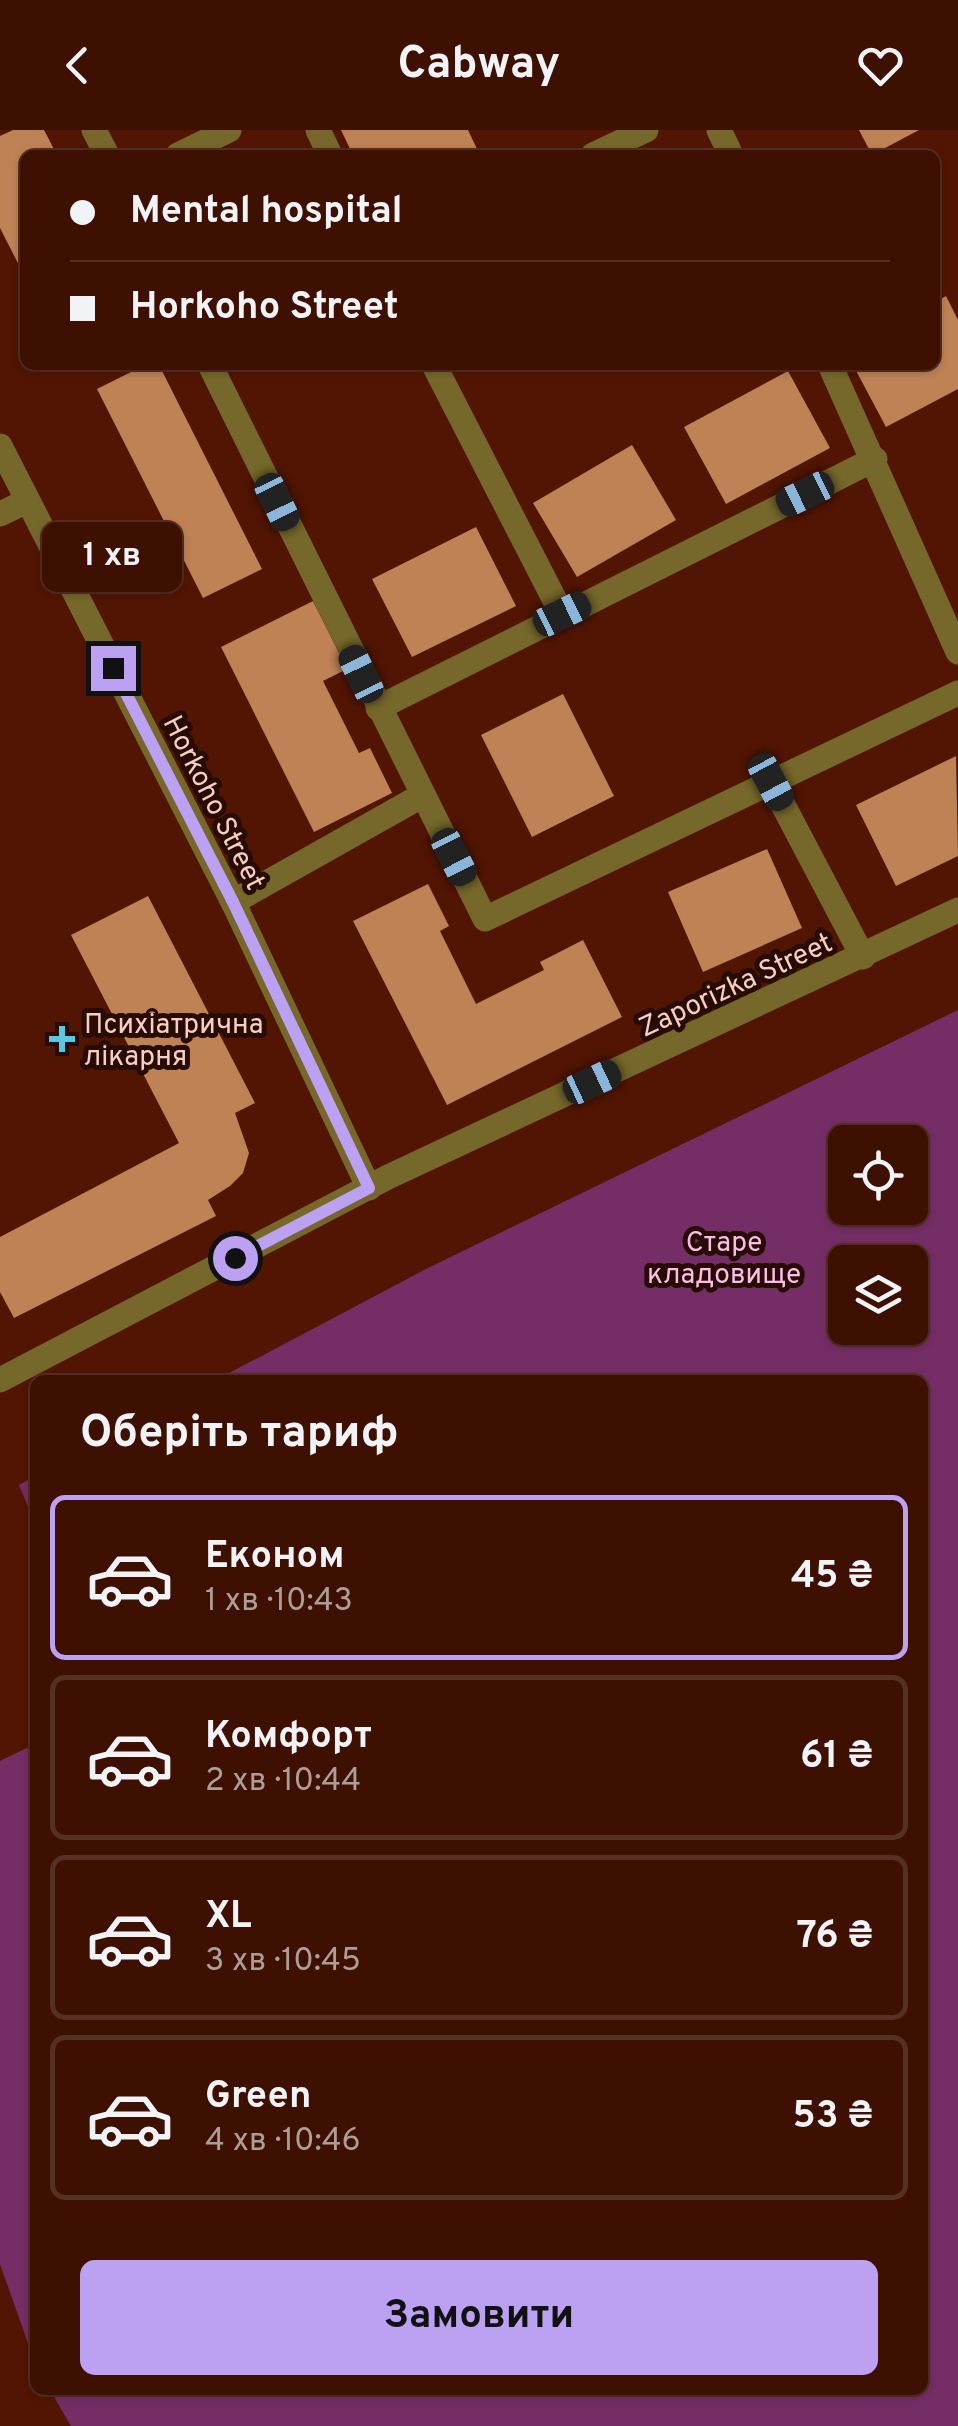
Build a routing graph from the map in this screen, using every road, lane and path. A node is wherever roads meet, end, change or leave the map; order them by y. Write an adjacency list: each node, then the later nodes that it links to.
1 (230, 130): 3 (street)
2 (646, 130): 4 (street)
3 (188, 150)
4 (604, 150)
5 (212, 370): 15 (street)
6 (437, 370): 12 (street)
7 (832, 370): 9 (street)
8 (0, 446): 10 (street, Horkoho Street)
9 (875, 459): 12 (street); 13 (street)
10 (27, 500): 11 (street); 18 (street, Horkoho Street)
11 (0, 514)
12 (562, 614): 15 (street)
13 (958, 652)
14 (958, 693): 16 (street)
15 (378, 708): 17 (street)
16 (771, 782): 17 (street); 20 (street)
17 (423, 796): 18 (street)
18 (233, 902): 21 (street, Horkoho Street)
19 (958, 910): 20 (street, Zaporizka Street)
20 (863, 957): 21 (street, Zaporizka Street)
21 (369, 1188): 22 (street, Zaporizka Street)
22 (0, 1380)

